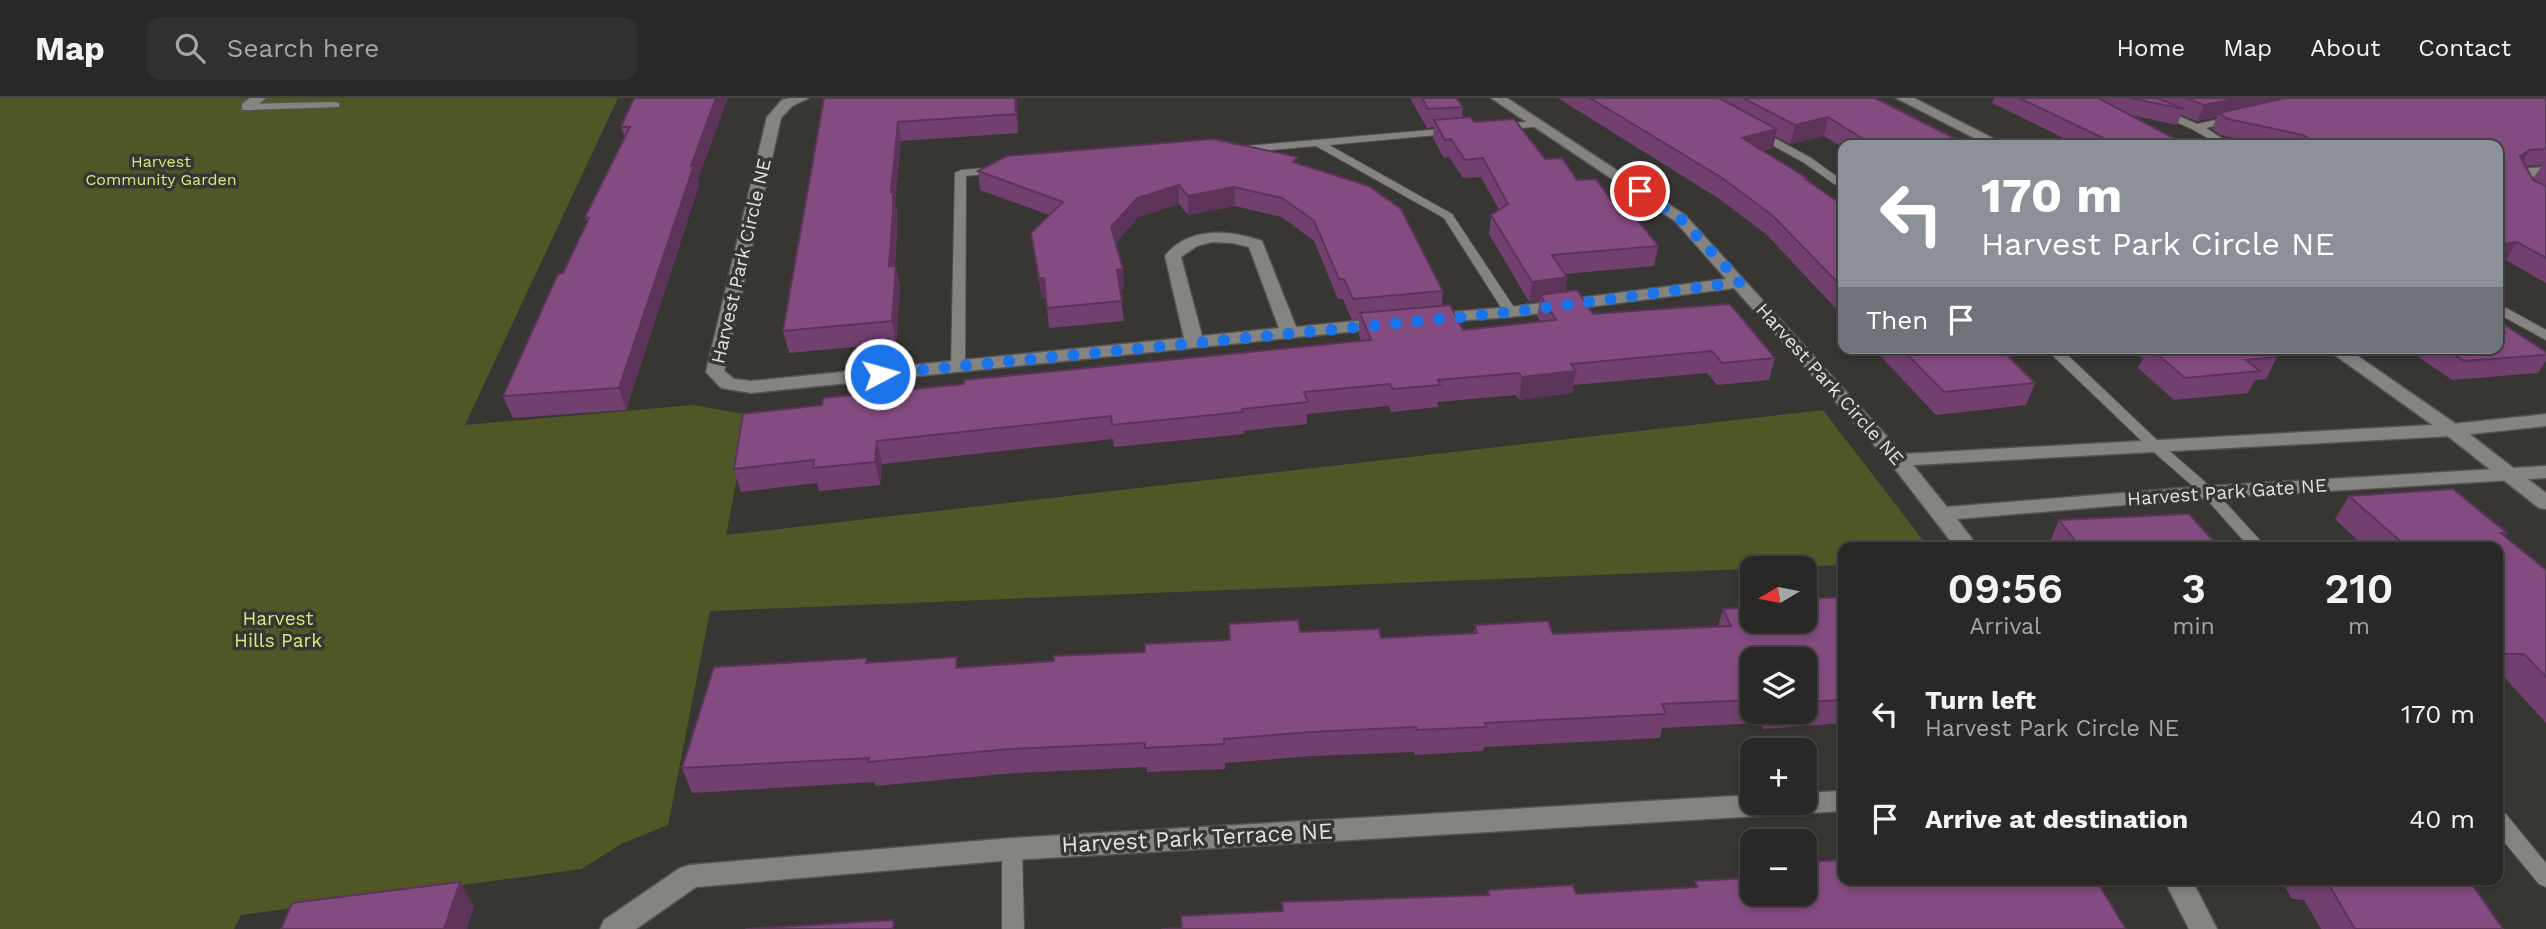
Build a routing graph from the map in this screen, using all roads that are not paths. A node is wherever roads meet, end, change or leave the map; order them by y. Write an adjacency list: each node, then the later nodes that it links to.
1 (802, 98): 29 (street, Harvest Park Circle NE)
2 (1498, 98): 8 (street, Harvest Park Circle NE)
3 (1906, 98): 13 (street)
4 (2127, 98): 9 (lane)
5 (253, 102): 6 (lane)
6 (335, 105)
7 (2249, 116): 9 (lane)
8 (1540, 124): 10 (lane); 21 (street, Harvest Park Circle NE)
9 (2196, 127): 14 (lane)
10 (1485, 128)
11 (1750, 129): 19 (lane)
12 (1471, 130): 15 (lane)
13 (1989, 140)
14 (2218, 140)
15 (1318, 143): 16 (lane); 23 (lane)
16 (1222, 151)
17 (1016, 168): 29 (lane)
18 (2546, 171): 20 (street)
19 (1838, 183)
20 (2546, 201)
21 (1740, 282): 23 (street, Harvest Park Circle NE); 33 (street, Harvest Park Circle NE)
22 (2503, 311): 25 (lane)
23 (1511, 312): 24 (street, Harvest Park Circle NE)
24 (1289, 332): 26 (street, Harvest Park Circle NE); 26 (street)
25 (2546, 336)
26 (1194, 341): 29 (street, Harvest Park Circle NE)
27 (2058, 354): 32 (lane)
28 (2343, 354): 31 (street)
29 (958, 367)
30 (2546, 421): 31 (street)
31 (2452, 430): 32 (street); 35 (street)
32 (2153, 444): 33 (street); 36 (lane)
33 (1898, 460): 38 (street, Harvest Park Circle NE)
34 (2546, 471): 35 (street, Harvest Park Gate NE)
35 (2512, 476): 36 (street, Harvest Park Gate NE); 37 (street)
36 (2208, 492): 38 (street, Harvest Park Gate NE); 40 (lane)
37 (2546, 503)
38 (1942, 514): 39 (street)
39 (1963, 542)
40 (2254, 542)
41 (1838, 801): 42 (street)
42 (1817, 802)
43 (1740, 806): 45 (street, Harvest Park Terrace NE)
44 (2503, 825): 46 (lane)
45 (1012, 849): 48 (street, Harvest Park Terrace NE); 49 (lane)
46 (2546, 878)
47 (2181, 885): 50 (street)
48 (614, 929)
49 (1013, 929)
50 (2203, 929)

